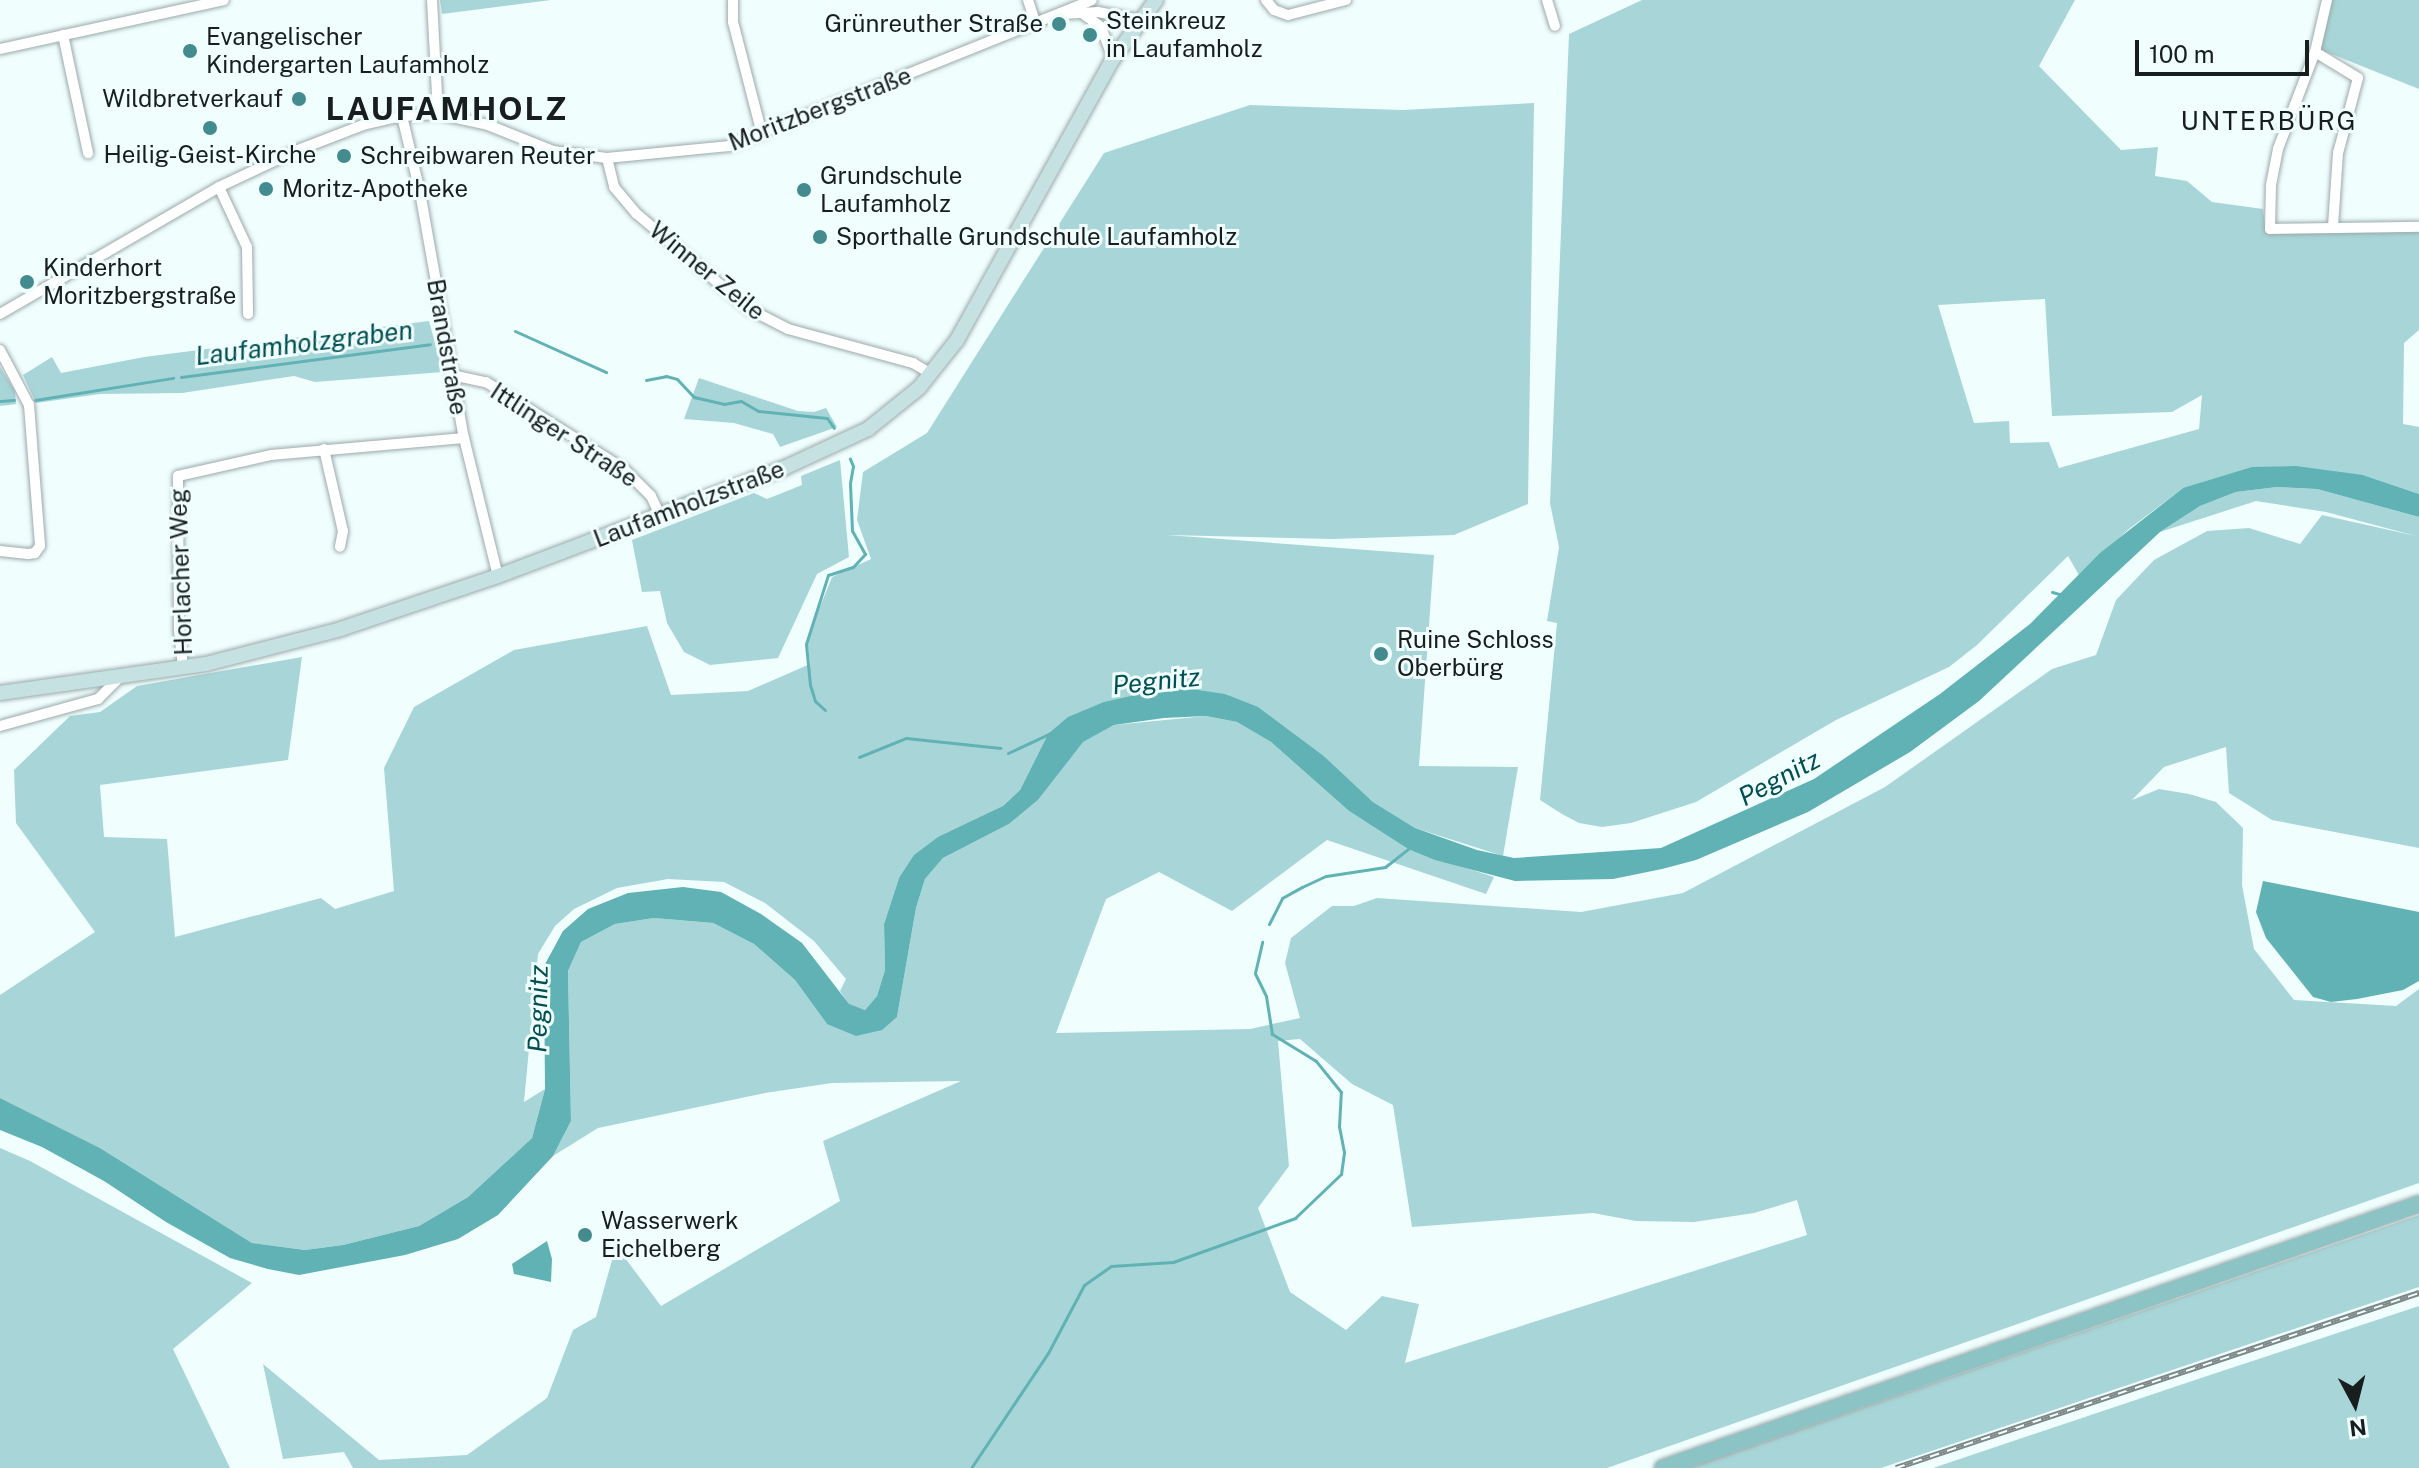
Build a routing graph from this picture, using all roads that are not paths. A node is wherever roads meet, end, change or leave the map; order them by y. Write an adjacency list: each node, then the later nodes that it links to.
1 (224, 0): 16 (street)
2 (432, 0): 20 (street)
3 (733, 0): 22 (street)
4 (1028, 0): 14 (street)
5 (1092, 0): 12 (street, Moritzbergstraße)
6 (1266, 0): 7 (street)
7 (1346, 0)
8 (1547, 0): 15 (street)
9 (2327, 0): 18 (street)
10 (1153, 1): 13 (main road, Laufamholzstraße)
11 (1082, 13): 12 (street, Moritzbergstraße); 13 (street, Moritzbergstraße); 19 (street)
12 (1060, 14): 14 (street, Moritzbergstraße)
13 (1139, 20): 19 (main road, Laufamholzstraße)
14 (1036, 24): 22 (street, Moritzbergstraße)
15 (1555, 26)
16 (63, 35): 17 (street); 23 (street)
17 (0, 49)
18 (2315, 52): 26 (street); 26 (street)
19 (1113, 59): 31 (main road, Laufamholzstraße)
20 (438, 114): 21 (street, Moritzbergstraße); 24 (street, Moritzbergstraße)
21 (402, 116): 25 (street, Moritzbergstraße); 32 (street, Brandstraße)
22 (762, 134): 24 (street, Moritzbergstraße)
23 (88, 153)
24 (607, 158): 31 (street, Winner Zeile)
25 (219, 187): 28 (street, Moritzbergstraße); 29 (street)
26 (2333, 227): 27 (street)
27 (2419, 227)
28 (1, 310)
29 (248, 314)
30 (0, 350): 37 (street)
31 (931, 374): 35 (main road, Laufamholzstraße)
32 (452, 375): 33 (street, Brandstraße); 35 (street, Ittlinger Straße)
33 (464, 438): 34 (street); 38 (street, Brandstraße)
34 (324, 449): 36 (street); 39 (street, Horlacher Weg)
35 (660, 515): 38 (main road, Laufamholzstraße)
36 (340, 547)
37 (0, 551)
38 (498, 576): 39 (main road, Laufamholzstraße)
39 (183, 668): 40 (main road, Laufamholzstraße)
40 (119, 678): 41 (main road, Laufamholzstraße); 42 (street)
41 (0, 693)
42 (0, 726)
43 (2419, 1204): 44 (main road)
44 (1663, 1468)

